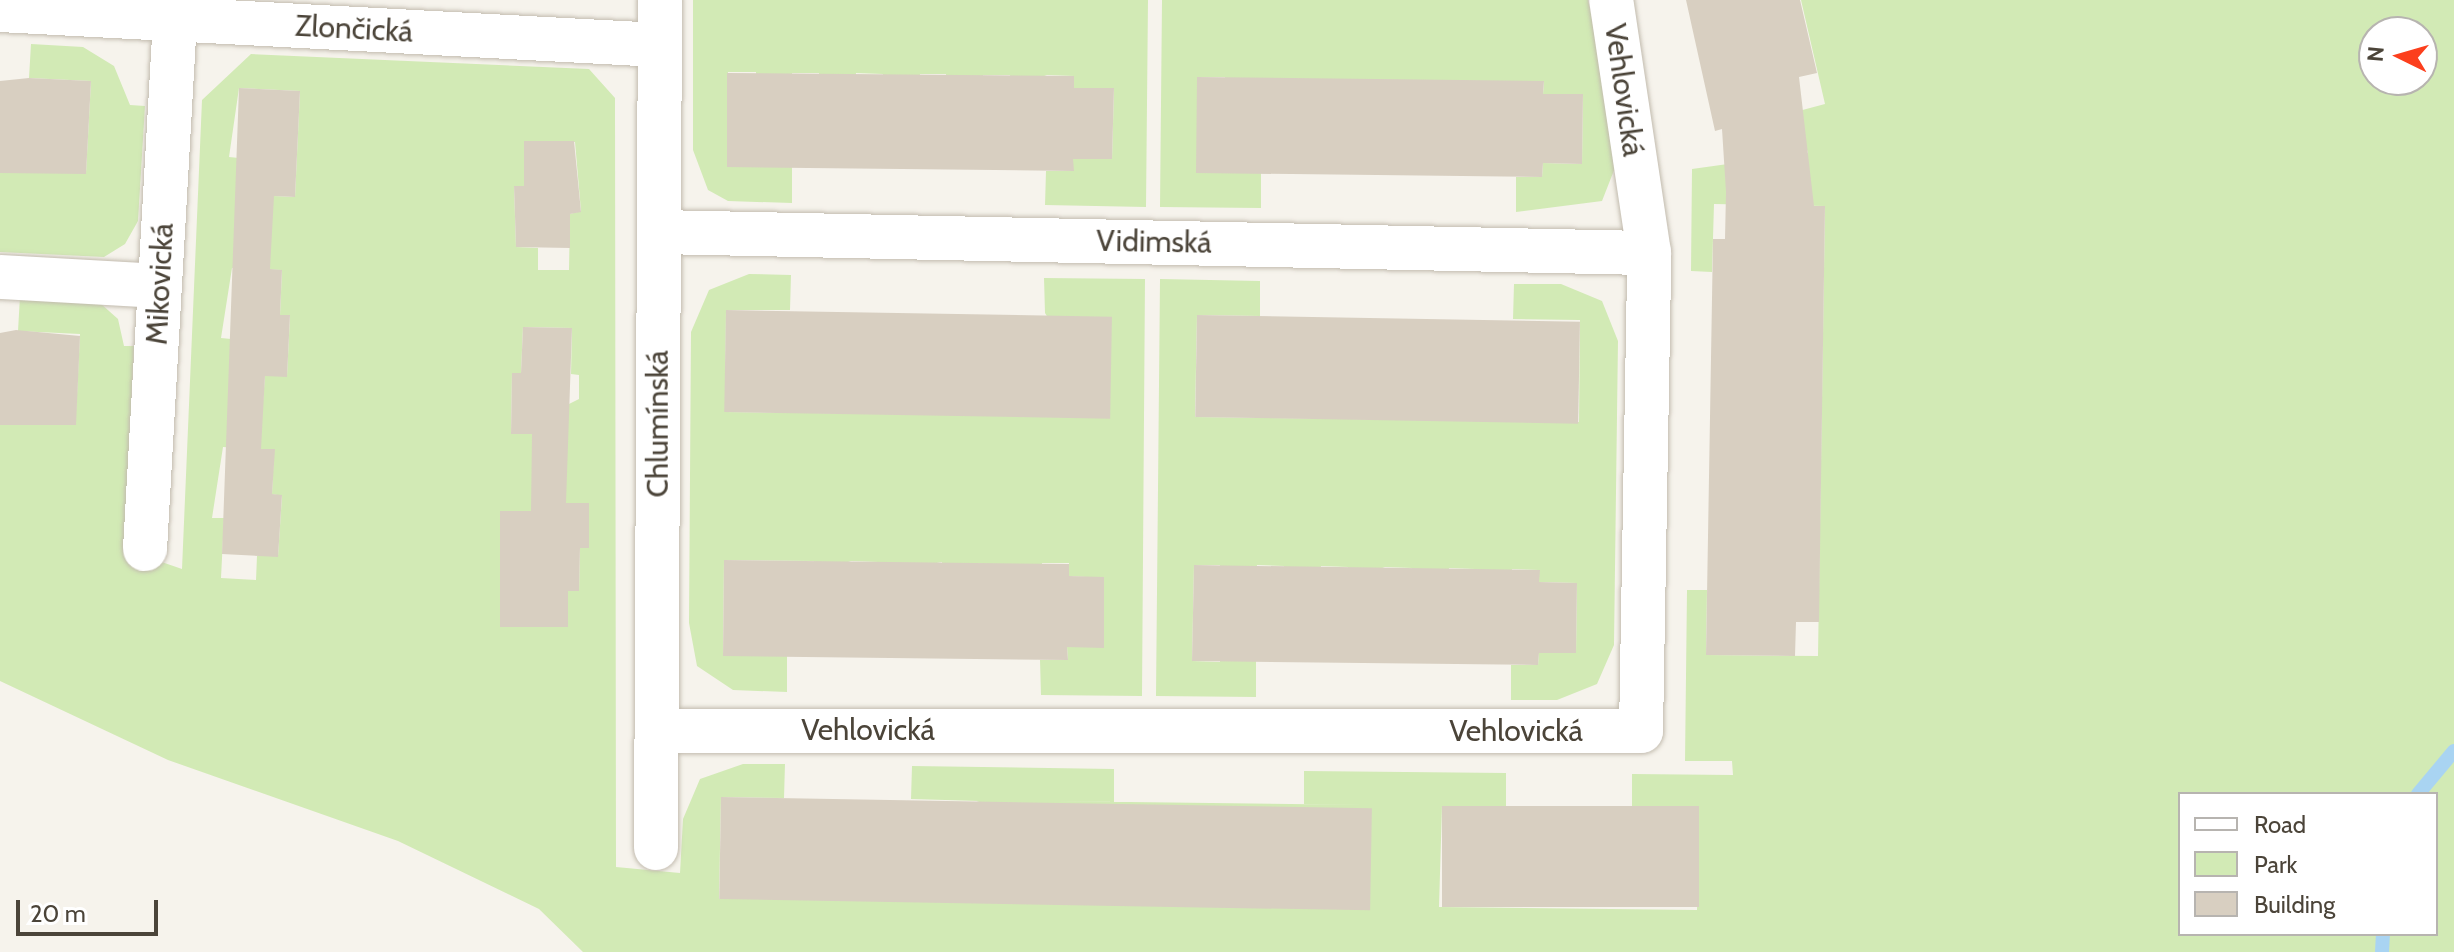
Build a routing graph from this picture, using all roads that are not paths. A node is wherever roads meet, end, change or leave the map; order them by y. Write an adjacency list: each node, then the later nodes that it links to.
1 (660, 0): 5 (street, Chlumínská)
2 (1611, 0): 7 (street, Vehlovická)
3 (0, 10): 4 (street, Zlončická)
4 (175, 19): 5 (street, Zlončická); 9 (street, Mikovická)
5 (659, 45): 6 (street, Chlumínská)
6 (659, 232): 7 (street, Vidimská); 11 (street, Chlumínská)
7 (1649, 253): 11 (street, Vehlovická)
8 (0, 277): 9 (street)
9 (160, 286): 10 (street, Mikovická)
10 (145, 549)
11 (657, 731): 12 (street, Chlumínská)
12 (656, 848)

